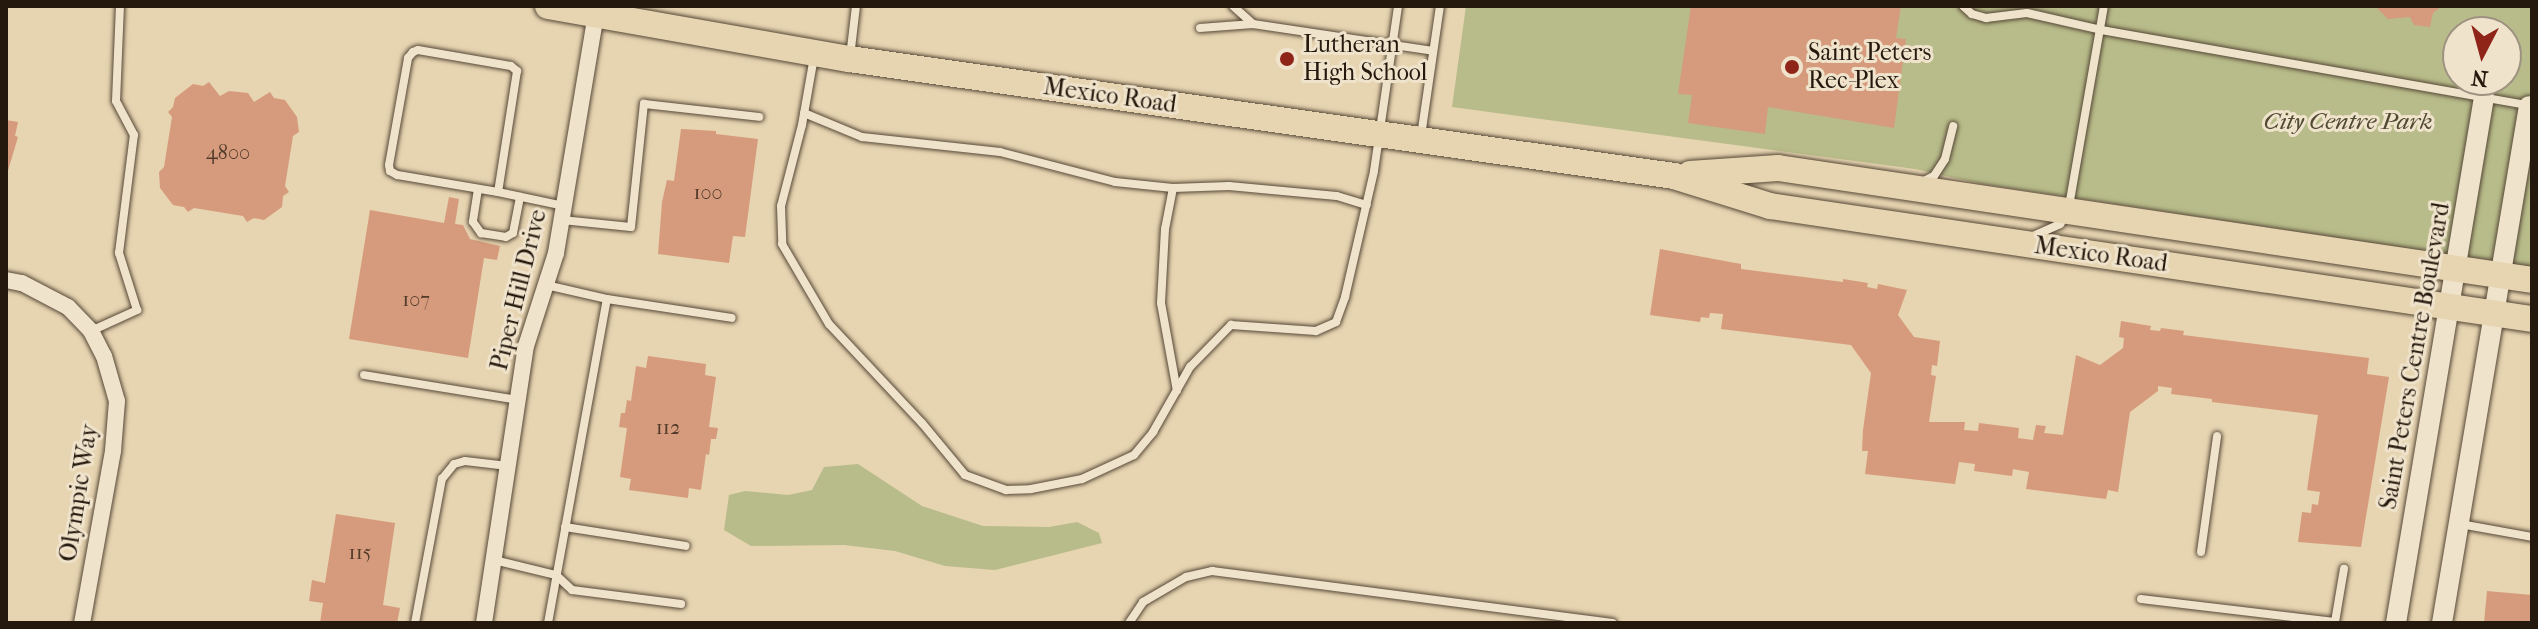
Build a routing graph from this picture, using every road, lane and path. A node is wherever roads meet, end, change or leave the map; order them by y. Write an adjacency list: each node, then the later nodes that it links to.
1 (120, 6): 46 (lane)
2 (548, 6): 11 (main road, Mexico Road)
3 (856, 6): 18 (lane)
4 (1233, 6): 12 (lane)
5 (1398, 6): 15 (lane)
6 (1440, 6): 16 (lane)
7 (1963, 6): 9 (lane)
8 (2104, 6): 14 (lane)
9 (2027, 10): 14 (lane)
10 (629, 14): 11 (main road, Mexico Road); 17 (main road, Mexico Road)
11 (596, 15): 34 (street, Piper Hill Drive)
12 (1253, 24): 13 (lane); 15 (lane)
13 (1200, 28)
14 (2101, 30): 19 (lane); 33 (lane)
15 (1393, 44): 16 (lane); 24 (lane)
16 (1433, 51): 25 (lane)
17 (815, 54): 18 (main road, Mexico Road); 21 (lane)
18 (849, 59): 24 (main road, Mexico Road)
19 (2484, 97): 20 (lane); 36 (street, Saint Peters Centre Boulevard)
20 (2530, 106): 37 (street)
21 (804, 113): 27 (lane); 48 (lane)
22 (759, 117): 34 (lane)
23 (1953, 126): 29 (lane)
24 (1380, 133): 25 (main road, Mexico Road); 32 (lane)
25 (1420, 140): 26 (main road, Mexico Road)
26 (1674, 176): 29 (main road, Mexico Road); 35 (main road, Mexico Road)
27 (1173, 188): 32 (lane); 48 (lane)
28 (478, 189): 30 (lane); 30 (lane); 31 (lane)
29 (1907, 189): 33 (main road, Mexico Road)
30 (498, 192): 31 (lane)
31 (520, 197): 34 (lane)
32 (1367, 205): 48 (lane)
33 (2068, 212): 35 (lane); 36 (main road, Mexico Road)
34 (563, 213): 40 (street, Piper Hill Drive)
35 (2017, 243): 42 (main road, Mexico Road)
36 (2457, 268): 37 (main road, Mexico Road); 42 (street, Saint Peters Centre Boulevard)
37 (2501, 275): 39 (main road, Mexico Road); 43 (street)
38 (6, 280): 46 (street, Olympic Way)
39 (2532, 280)
40 (545, 285): 41 (lane); 49 (street, Piper Hill Drive)
41 (607, 299): 44 (lane); 53 (lane)
42 (2451, 306): 43 (main road, Mexico Road); 69 (street, Saint Peters Centre Boulevard)
43 (2495, 313): 45 (main road, Mexico Road); 52 (street)
44 (732, 318)
45 (2532, 319)
46 (91, 331): 63 (street, Olympic Way)
47 (364, 375): 49 (lane)
48 (1177, 391)
49 (518, 400): 51 (street, Piper Hill Drive)
50 (2217, 436): 56 (lane)
51 (508, 466): 57 (street, Piper Hill Drive); 64 (lane)
52 (2459, 524): 54 (lane); 70 (street)
53 (565, 527): 55 (lane); 59 (lane)
54 (2532, 537)
55 (686, 546)
56 (2201, 552)
57 (494, 559): 59 (lane); 65 (street, Piper Hill Drive)
58 (2344, 569): 60 (lane)
59 (556, 575): 61 (lane); 66 (lane)
60 (2141, 599)
61 (681, 604)
62 (1585, 621): 67 (lane); 68 (lane)
63 (82, 623)
64 (415, 623)
65 (484, 623)
66 (548, 623)
67 (1129, 623)
68 (1613, 623)
69 (2396, 623)
70 (2442, 623)

